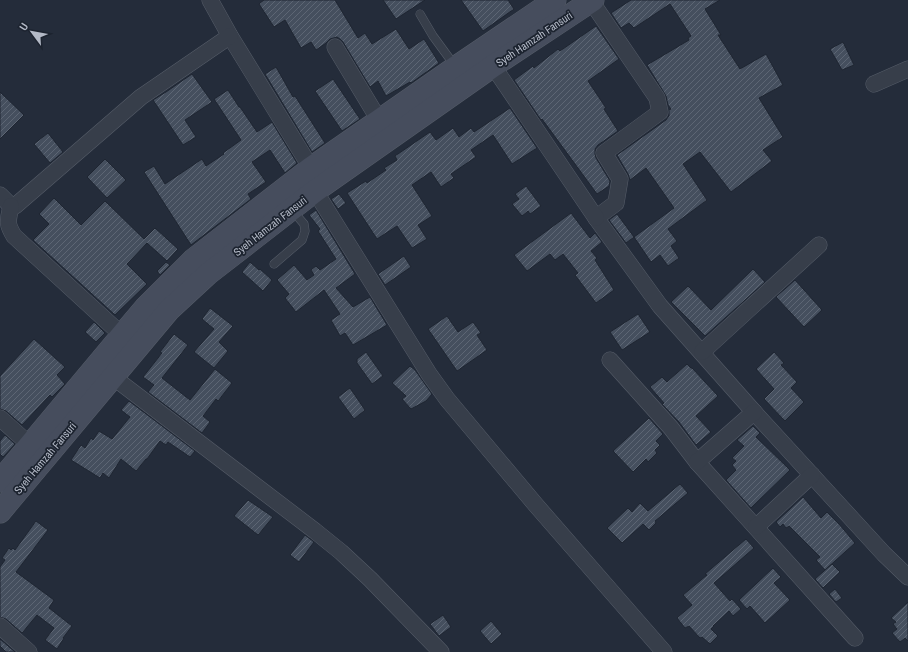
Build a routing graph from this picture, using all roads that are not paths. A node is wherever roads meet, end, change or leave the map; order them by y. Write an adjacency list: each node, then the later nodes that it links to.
1 (210, 0): 5 (street)
2 (555, 0): 8 (main road, Syeh Hamzah Fansuri)
3 (592, 0): 7 (main road, Syeh Hamzah Fansuri); 17 (street)
4 (420, 14): 8 (lane)
5 (230, 36): 12 (street); 15 (street)
6 (335, 47): 11 (street)
7 (493, 66): 13 (main road, Syeh Hamzah Fansuri); 17 (street)
8 (456, 67): 11 (main road, Syeh Hamzah Fansuri)
9 (908, 69): 10 (street)
10 (874, 84)
11 (380, 120): 12 (main road, Syeh Hamzah Fansuri)
12 (311, 168): 13 (street); 20 (main road, Syeh Hamzah Fansuri)
13 (315, 191): 16 (main road, Syeh Hamzah Fansuri); 37 (street)
14 (0, 195): 15 (street)
15 (11, 206): 20 (street)
16 (292, 209): 19 (lane); 23 (main road, Syeh Hamzah Fansuri)
17 (596, 218): 21 (street)
18 (818, 245): 21 (street)
19 (274, 264)
20 (122, 335): 23 (main road, Syeh Hamzah Fansuri)
21 (702, 352): 24 (street)
22 (610, 360): 27 (street)
23 (106, 370): 26 (main road, Syeh Hamzah Fansuri); 30 (main road, Syeh Hamzah Fansuri); 36 (street)
24 (754, 412): 27 (street); 28 (street)
25 (0, 418): 26 (street)
26 (30, 445): 29 (main road, Syeh Hamzah Fansuri)
27 (697, 462): 31 (street)
28 (812, 475): 31 (street); 32 (street)
29 (0, 481)
30 (0, 512)
31 (756, 527): 34 (street)
32 (908, 578)
33 (0, 626): 35 (street)
34 (854, 638)
35 (29, 652)
36 (441, 652)
37 (664, 652)

